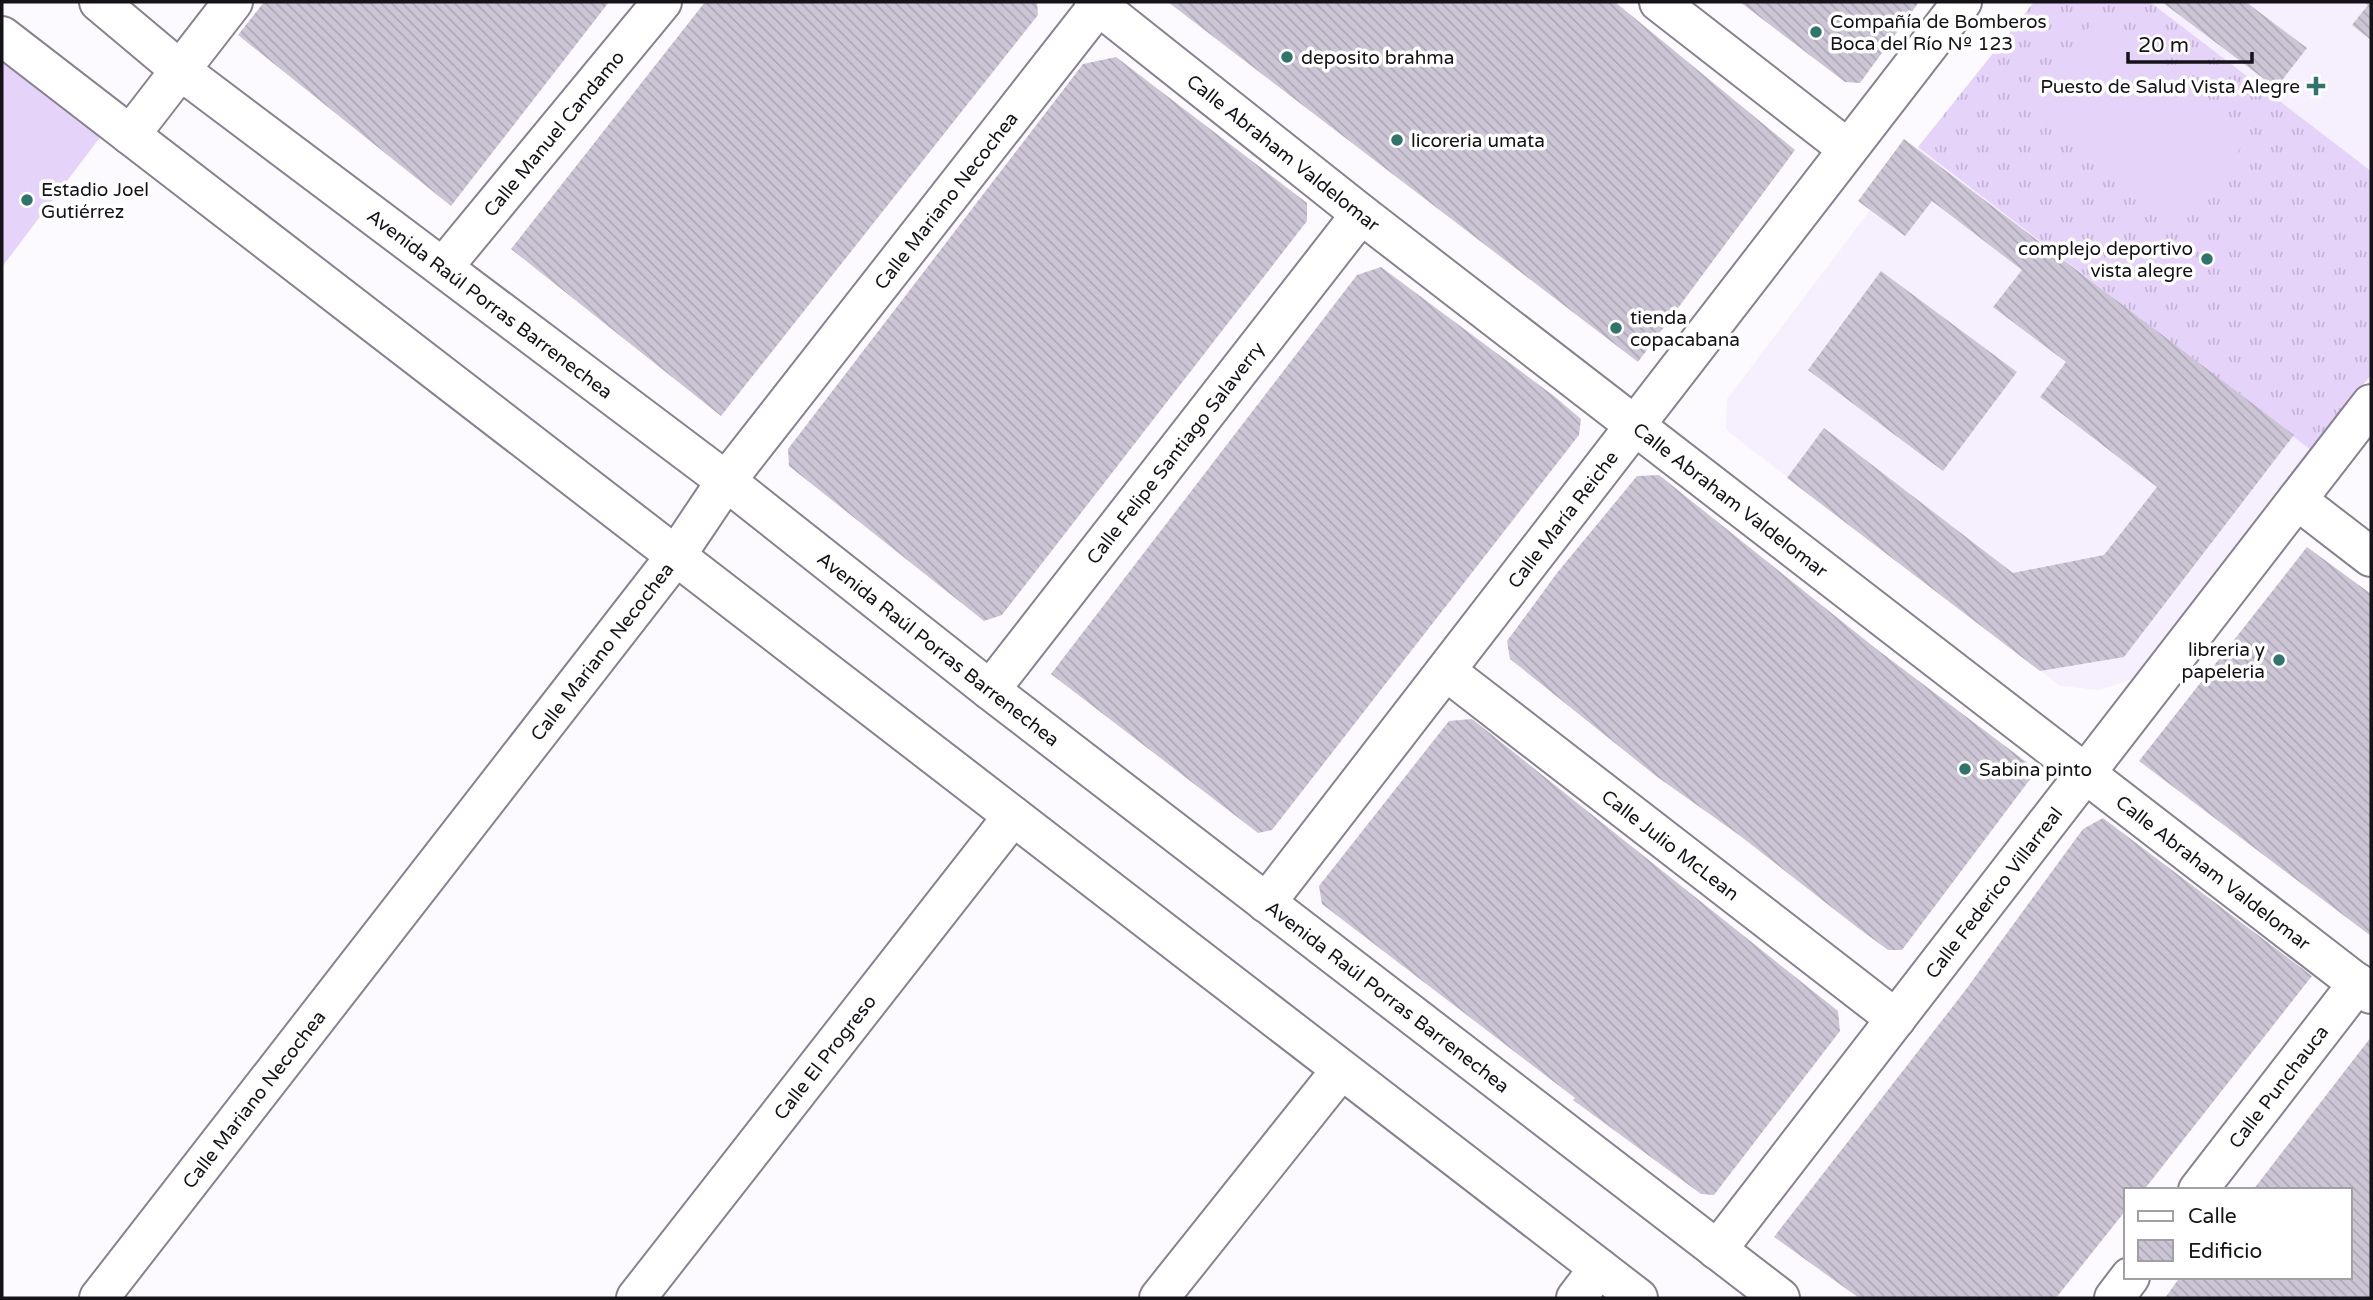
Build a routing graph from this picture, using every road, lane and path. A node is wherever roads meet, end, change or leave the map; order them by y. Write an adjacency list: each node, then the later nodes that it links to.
1 (99, 2): 8 (street, Avenida Raúl Porras Barrenechea)
2 (233, 2): 8 (street)
3 (662, 2): 12 (street, Calle Manuel Candamo)
4 (1659, 2): 10 (street)
5 (1962, 2): 10 (street, Calle María Reiche)
6 (1098, 3): 11 (street, Calle Abraham Valdelomar); 15 (street, Calle Mariano Necochea)
7 (2, 36): 9 (street)
8 (180, 70): 9 (street); 12 (street, Avenida Raúl Porras Barrenechea)
9 (130, 135): 17 (street)
10 (1849, 149): 14 (street, Calle María Reiche)
11 (1361, 214): 14 (street, Calle Abraham Valdelomar); 20 (street, Calle Felipe Santiago Salaverry)
12 (443, 266): 15 (street, Avenida Raúl Porras Barrenechea)
13 (2371, 404): 16 (street, Calle Federico Villarreal)
14 (1635, 425): 19 (street, Calle María Reiche); 21 (street, Calle Abraham Valdelomar)
15 (726, 481): 17 (street, Calle Mariano Necochea); 20 (street, Avenida Raúl Porras Barrenechea)
16 (2297, 500): 18 (street); 21 (street, Calle Federico Villarreal)
17 (675, 557): 22 (street); 31 (street, Calle Mariano Necochea)
18 (2371, 557)
19 (1446, 671): 23 (street, Calle María Reiche); 25 (street, Calle Julio McLean)
20 (990, 691): 23 (street, Avenida Raúl Porras Barrenechea)
21 (2086, 774): 24 (street, Calle Abraham Valdelomar); 25 (street, Calle Federico Villarreal)
22 (1013, 816): 26 (street); 32 (street, Calle El Progreso)
23 (1266, 903): 28 (street, Avenida Raúl Porras Barrenechea)
24 (2364, 988): 27 (street, Calle Punchauca)
25 (1896, 1019): 28 (street, Calle Federico Villarreal)
26 (1341, 1069): 29 (street); 33 (street)
27 (2200, 1188)
28 (1717, 1250): 36 (street, Avenida Raúl Porras Barrenechea)
29 (1599, 1268): 34 (street); 35 (street)
30 (2128, 1279): 37 (street)
31 (104, 1296)
32 (636, 1298)
33 (1159, 1298)
34 (1576, 1298)
35 (1638, 1298)
36 (1780, 1298)
37 (2114, 1298)

